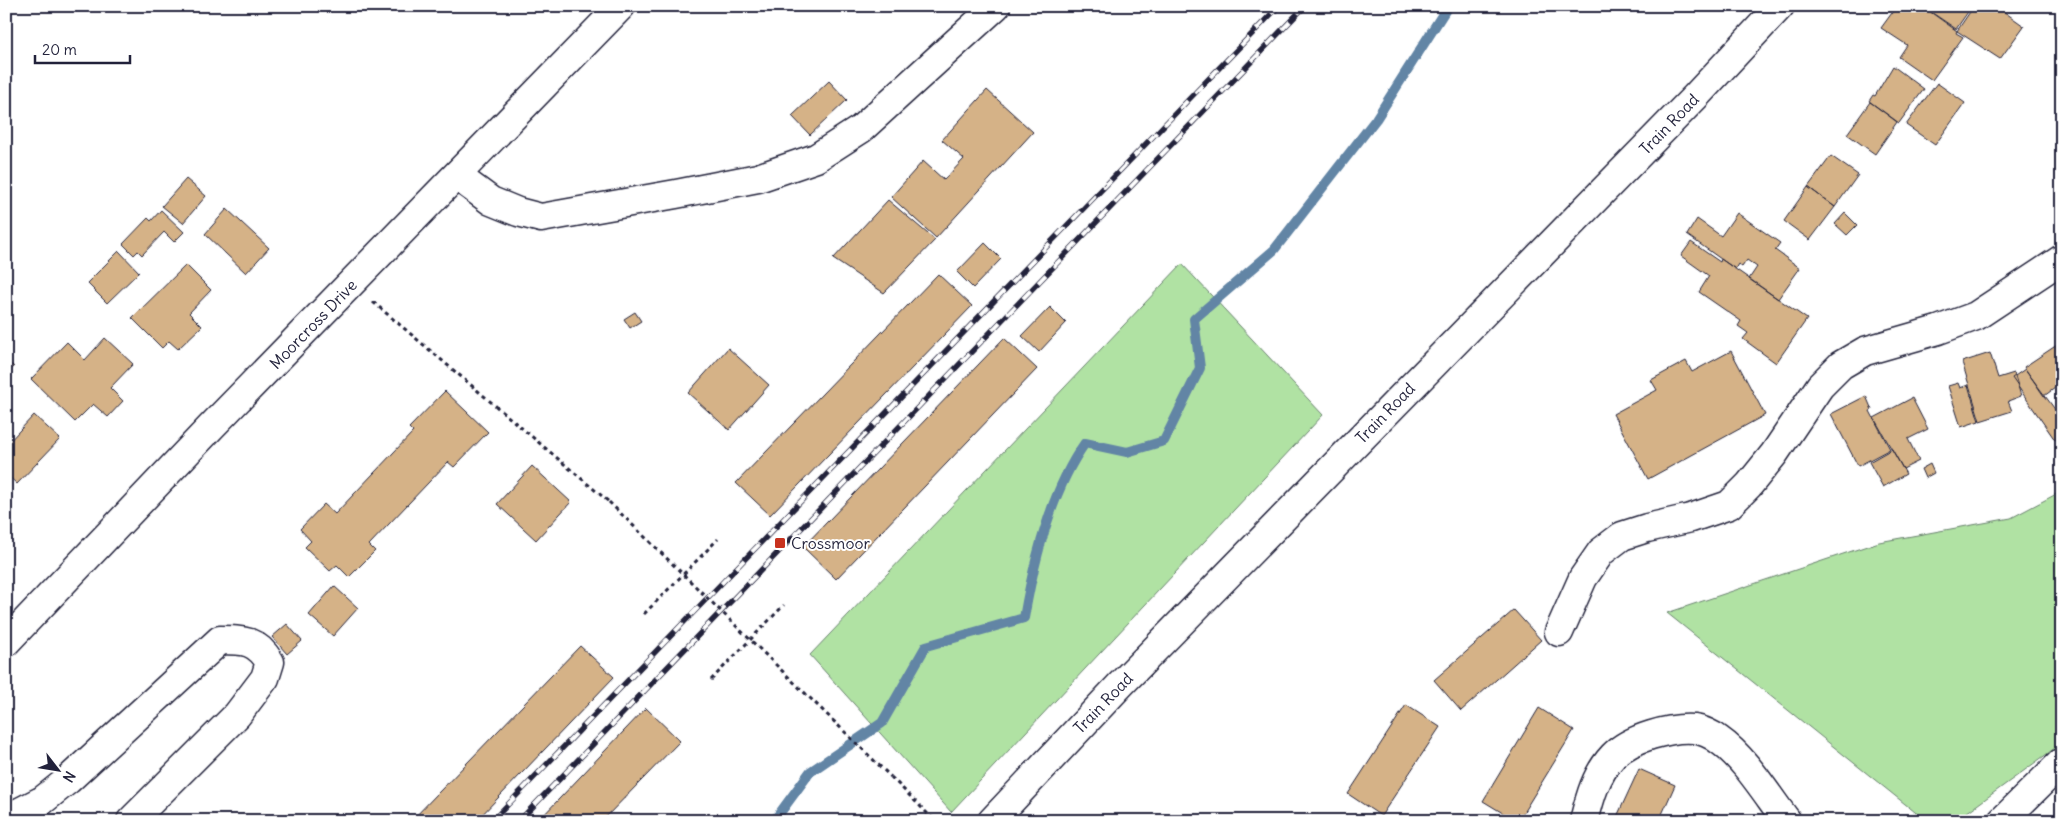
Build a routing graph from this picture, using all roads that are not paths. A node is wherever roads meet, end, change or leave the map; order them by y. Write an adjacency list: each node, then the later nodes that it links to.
1 (621, 6): 4 (street, Moorcross Drive)
2 (996, 6): 4 (street)
3 (1780, 6): 11 (street, Train Road)
4 (457, 176): 7 (street, Moorcross Drive)
5 (2062, 259): 6 (street)
6 (1559, 632)
7 (6, 642)
8 (2062, 762): 14 (street)
9 (6, 819): 10 (street)
10 (131, 821)
11 (992, 821)
12 (1584, 821): 13 (street)
13 (1787, 821)
14 (2002, 821)

